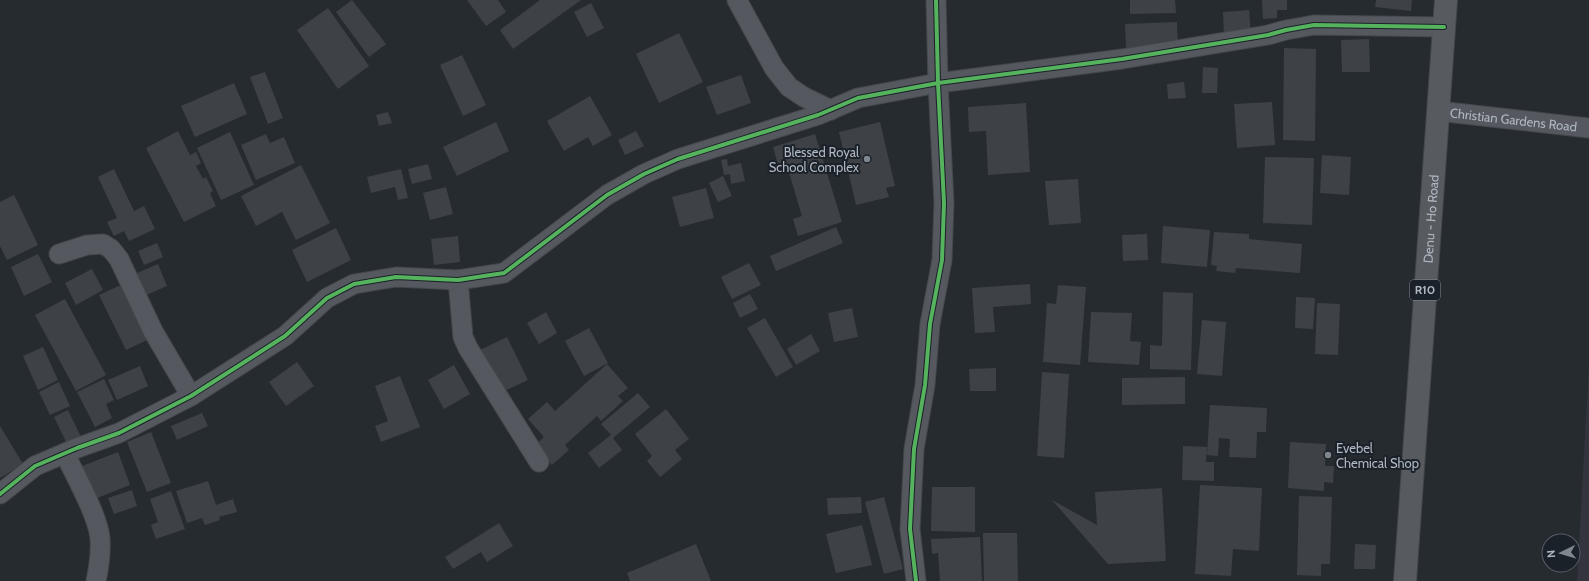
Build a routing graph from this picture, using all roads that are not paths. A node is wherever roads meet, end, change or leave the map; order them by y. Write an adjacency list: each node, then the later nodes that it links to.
1 (737, 0): 6 (street)
2 (936, 0): 5 (street)
3 (1446, 0): 4 (main road, Denu - Ho Road / R10)
4 (1444, 27): 5 (street); 7 (main road, Denu - Ho Road / R10)
5 (938, 83): 6 (street); 16 (street)
6 (831, 110): 10 (street)
7 (1438, 111): 8 (street, Christian Gardens Road); 17 (main road, Denu - Ho Road / R10)
8 (1589, 128)
9 (59, 254): 11 (street)
10 (458, 280): 11 (street); 13 (street)
11 (190, 396): 12 (street)
12 (65, 454): 14 (street); 15 (street)
13 (539, 462)
14 (0, 494)
15 (96, 581)
16 (916, 581)
17 (1405, 581)

